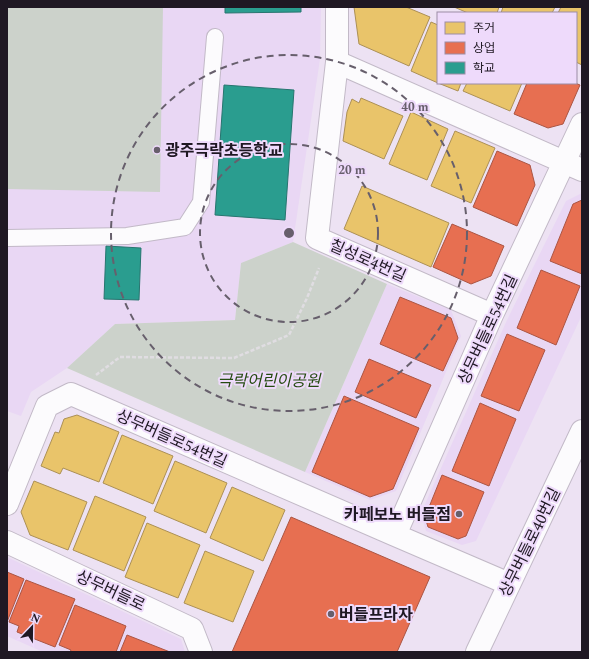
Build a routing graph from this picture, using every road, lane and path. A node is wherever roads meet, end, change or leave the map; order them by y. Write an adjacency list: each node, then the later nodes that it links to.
1 (337, 7): 3 (street, 칠성로4번길)
2 (215, 37): 6 (lane)
3 (337, 62): 5 (street); 7 (street, 칠성로4번길)
4 (582, 124): 5 (street, 상무버들로54번길)
5 (573, 165): 8 (street, 상무버들로54번길)
6 (7, 238)
7 (317, 238): 8 (street, 칠성로4번길); 9 (path)
8 (492, 315): 12 (street, 상무버들로54번길)
9 (71, 394): 11 (street); 12 (street, 상무버들로54번길)
10 (582, 431): 14 (street, 상무버들로40번길)
11 (7, 504)
12 (395, 535): 14 (street, 상무버들로54번길)
13 (7, 542): 15 (street, 상무버들로)
14 (509, 584): 16 (street, 상무버들로40번길)
15 (201, 652)
16 (477, 652)

